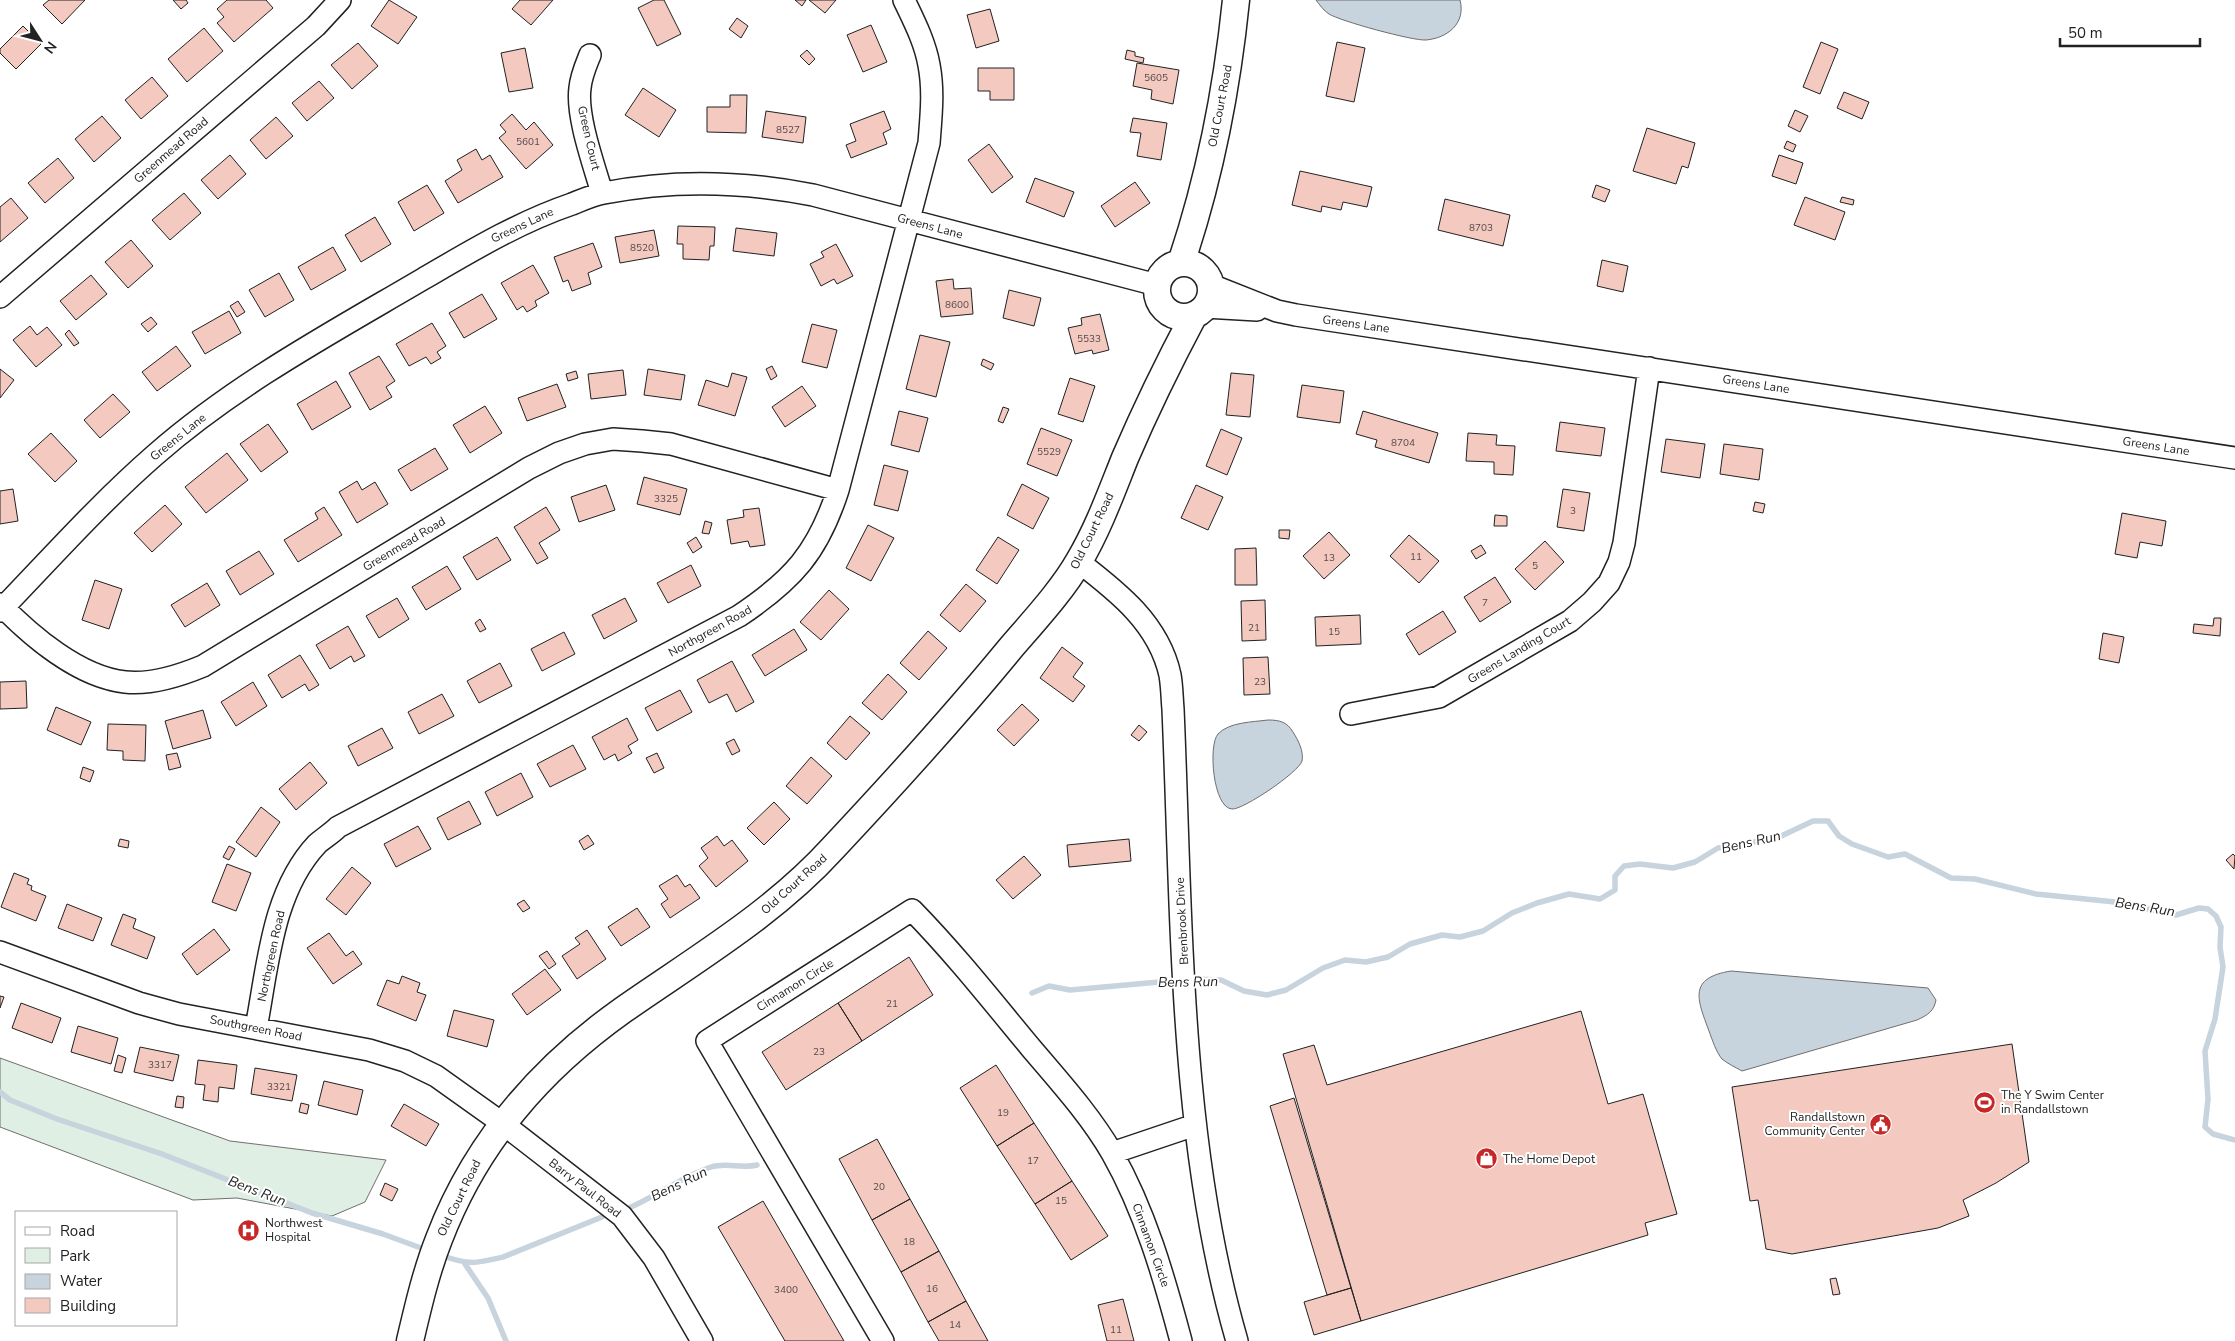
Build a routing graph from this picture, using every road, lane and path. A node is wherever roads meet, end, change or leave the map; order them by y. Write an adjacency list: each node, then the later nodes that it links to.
1 (340, 0): 9 (street, Greenmead Road)
2 (904, 0): 6 (street, Northgreen Road)
3 (1236, 0): 8 (main road, Old Court Road)
4 (590, 54): 5 (street, Green Court)
5 (602, 193): 6 (street, Greens Lane); 14 (street, Greens Lane)
6 (907, 221): 7 (street, Greens Lane); 12 (street, Northgreen Road)
7 (1157, 285): 8 (main road)
8 (1194, 292): 10 (street, Greens Lane); 13 (main road, Old Court Road)
9 (0, 298)
10 (1649, 368): 11 (street, Greens Lane); 15 (street, Greens Landing Court)
11 (2235, 458)
12 (838, 490): 14 (street, Greenmead Road); 17 (street, Northgreen Road)
13 (1079, 562): 18 (main road, Old Court Road); 19 (street, Brenbrook Drive)
14 (1, 607)
15 (1351, 714)
16 (0, 952): 17 (street, Southgreen Road)
17 (256, 1028): 18 (street, Southgreen Road)
18 (502, 1123): 21 (main road, Old Court Road); 22 (street, Barry Paul Road)
19 (1195, 1125): 20 (street); 25 (street, Brenbrook Drive)
20 (1112, 1153): 23 (street, Cinnamon Circle); 24 (street, Cinnamon Circle)
21 (410, 1341)
22 (702, 1341)
23 (883, 1341)
24 (1181, 1341)
25 (1237, 1341)

